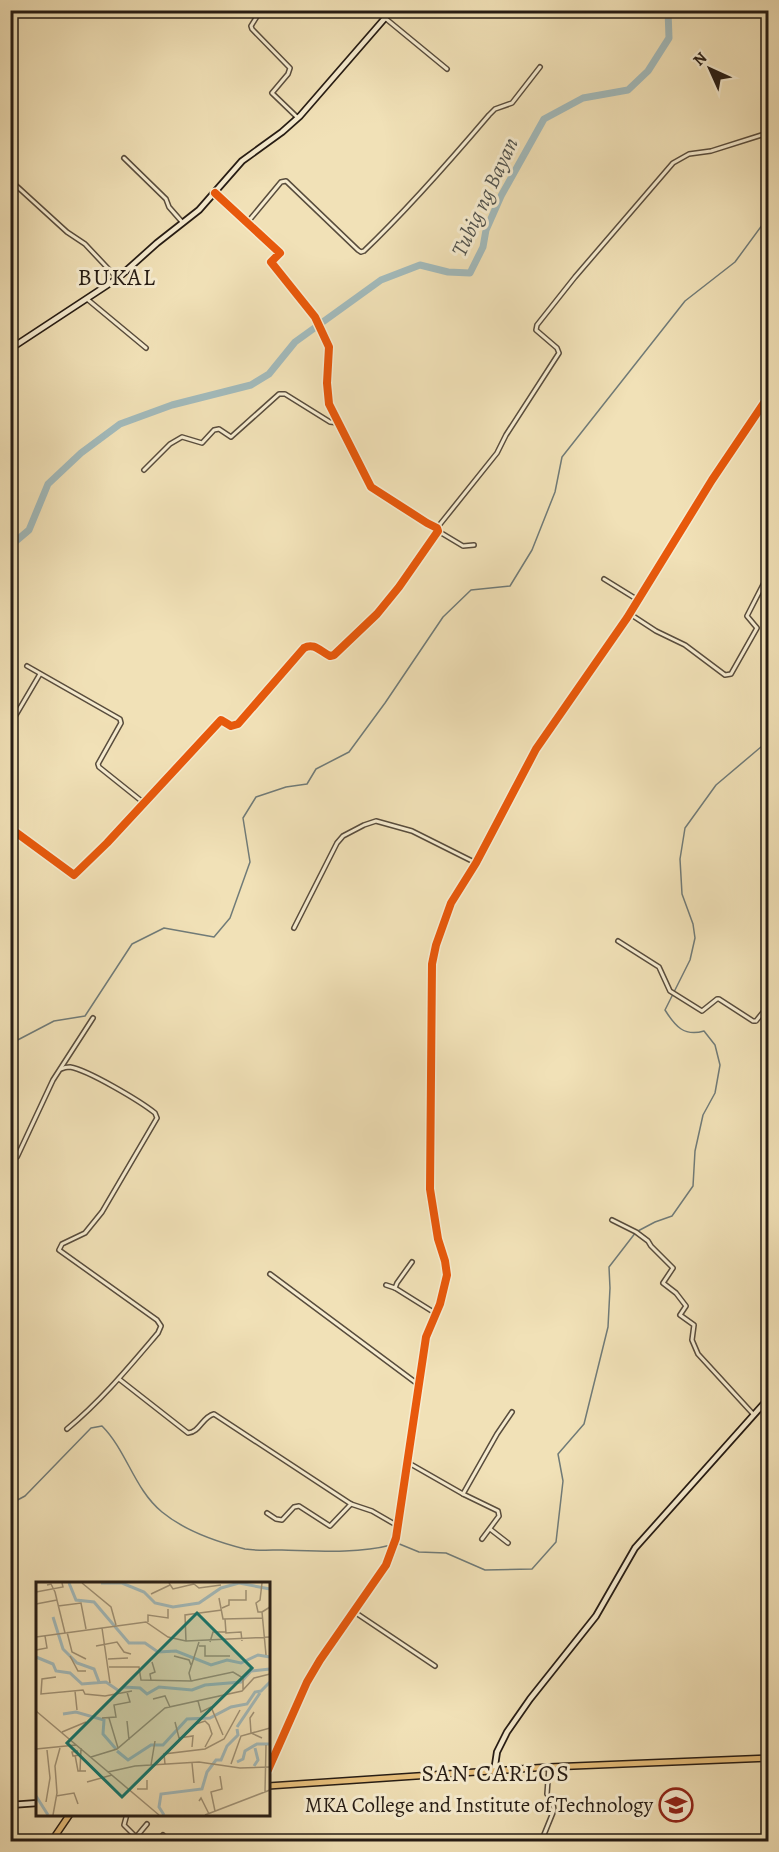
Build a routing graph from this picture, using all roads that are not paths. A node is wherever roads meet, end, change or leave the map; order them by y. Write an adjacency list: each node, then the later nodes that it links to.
1 (261, 10): 6 (street)
2 (392, 10): 3 (main road)
3 (385, 18): 5 (street); 6 (main road)
4 (540, 67): 12 (street)
5 (447, 69)
6 (298, 118): 10 (main road)
7 (768, 133): 20 (street)
8 (124, 158): 11 (street)
9 (10, 180): 13 (street)
10 (215, 193): 11 (main road); 12 (street)
11 (183, 222): 13 (main road)
12 (247, 223): 18 (street)
13 (118, 278): 14 (main road)
14 (87, 299): 15 (street); 16 (main road)
15 (146, 348)
16 (10, 349)
17 (768, 397): 24 (street)
18 (339, 423): 19 (street); 20 (street)
19 (144, 470)
20 (438, 529): 21 (street); 29 (street)
21 (474, 545)
22 (768, 575): 25 (street)
23 (604, 579): 24 (street)
24 (639, 600): 25 (street)
25 (630, 614): 31 (street)
26 (27, 666): 27 (street)
27 (40, 674): 28 (street); 29 (street)
28 (10, 725)
29 (144, 803): 30 (street)
30 (10, 828)
31 (476, 863): 32 (street); 43 (street)
32 (294, 928)
33 (618, 941): 34 (street)
34 (768, 1006)
35 (93, 1018): 36 (street)
36 (61, 1068): 37 (street); 44 (street)
37 (10, 1156)
38 (612, 1220): 48 (street)
39 (412, 1262): 42 (street)
40 (270, 1274): 45 (street)
41 (386, 1285): 42 (street)
42 (395, 1288): 43 (street)
43 (435, 1313): 45 (street)
44 (119, 1379): 49 (street); 52 (street)
45 (419, 1385): 50 (street)
46 (768, 1399): 48 (main road)
47 (512, 1412): 51 (street)
48 (754, 1415): 63 (main road)
49 (67, 1429)
50 (407, 1462): 51 (street); 54 (street)
51 (463, 1494): 55 (street)
52 (351, 1504): 53 (street); 54 (street)
53 (267, 1513)
54 (398, 1526): 58 (street)
55 (490, 1529): 56 (street); 57 (street)
56 (482, 1539)
57 (508, 1543)
58 (353, 1611): 59 (street); 61 (street)
59 (435, 1666)
60 (768, 1758): 62 (main road)
61 (270, 1765)
62 (549, 1767): 63 (main road); 76 (street)
63 (494, 1772): 64 (main road)
64 (270, 1786)
65 (36, 1803): 66 (main road)
66 (10, 1805)
67 (69, 1816): 72 (main road)
68 (127, 1816): 71 (street)
69 (147, 1824): 71 (street)
70 (163, 1835): 75 (street)
71 (136, 1837): 73 (street); 74 (street)
72 (51, 1842)
73 (132, 1842)
74 (141, 1842)
75 (157, 1842)
76 (541, 1842)

